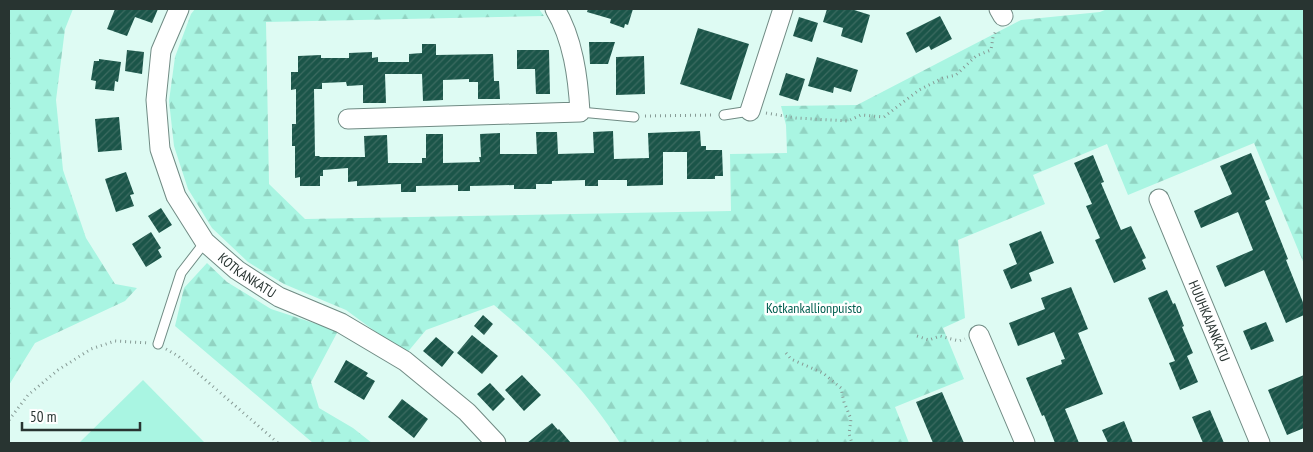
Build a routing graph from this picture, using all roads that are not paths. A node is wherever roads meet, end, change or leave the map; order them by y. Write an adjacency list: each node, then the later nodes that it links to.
1 (179, 9): 10 (street, KOTKANKATU)
2 (555, 9): 5 (street)
3 (783, 9): 4 (street)
4 (750, 111): 6 (lane)
5 (580, 112): 7 (lane); 8 (street)
6 (724, 115)
7 (634, 117)
8 (348, 119)
9 (1159, 199): 15 (street, HUUHKAJANKATU)
10 (206, 242): 12 (lane); 13 (street, KOTKANKATU)
11 (979, 335): 14 (street)
12 (158, 344)
13 (496, 443)
14 (1025, 443)
15 (1260, 443)

